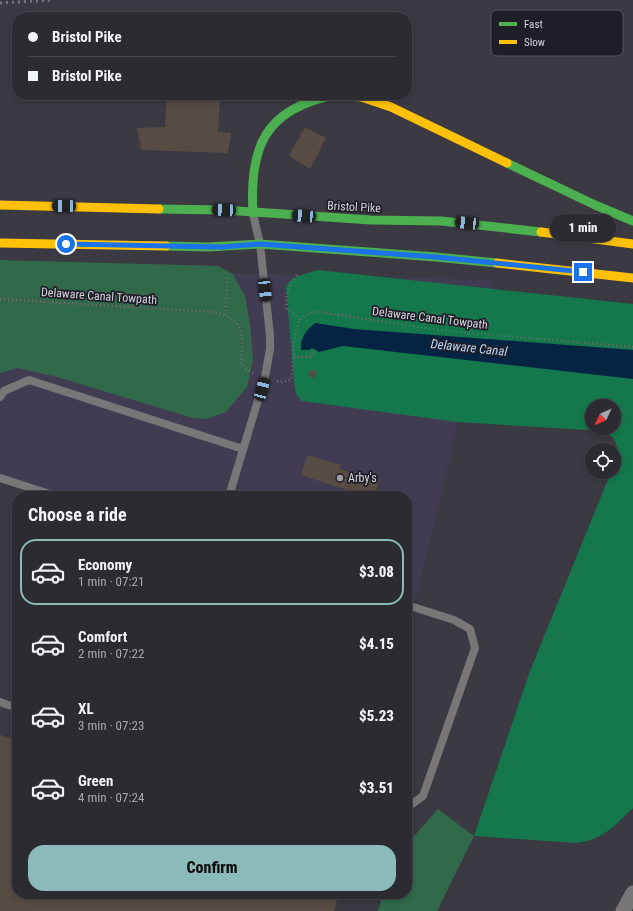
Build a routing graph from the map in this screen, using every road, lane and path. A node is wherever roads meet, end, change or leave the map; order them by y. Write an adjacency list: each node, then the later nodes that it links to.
1 (313, 100): 4 (highway)
2 (369, 100): 5 (highway)
3 (0, 204): 4 (highway, Bristol Pike)
4 (253, 213): 7 (lane); 8 (highway, Bristol Pike)
5 (633, 221)
6 (0, 243): 7 (highway)
7 (260, 244): 11 (highway); 21 (lane)
8 (633, 244)
9 (228, 275): 13 (path)
10 (297, 275): 14 (path)
11 (633, 278)
12 (0, 299): 13 (path, Delaware Canal Towpath)
13 (225, 315): 18 (path)
14 (301, 320): 15 (path, Delaware Canal Towpath); 17 (path)
15 (633, 347)
16 (315, 349): 17 (path)
17 (294, 357): 19 (path)
18 (249, 371)
19 (280, 382)
20 (0, 397): 21 (lane)
21 (243, 449): 24 (lane)
22 (0, 478): 23 (lane)
23 (40, 491)
24 (230, 491)
25 (412, 606): 28 (lane)
26 (0, 702): 27 (lane)
27 (12, 706)
28 (412, 804)
29 (633, 893): 30 (street)
30 (623, 911)

